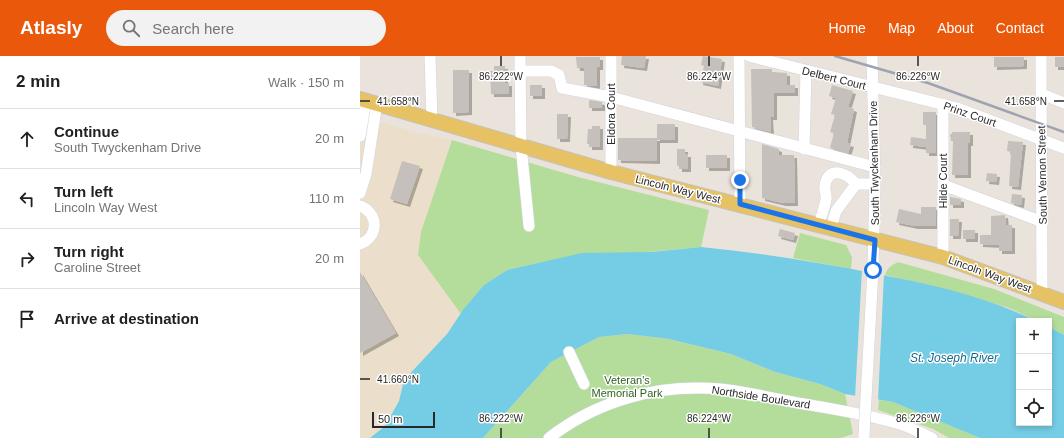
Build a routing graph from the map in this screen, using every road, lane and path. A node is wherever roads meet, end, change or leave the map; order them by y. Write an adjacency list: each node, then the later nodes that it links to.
1 (430, 56): 16 (street)
2 (520, 56): 8 (street)
3 (611, 56): 12 (street, Eldora Court)
4 (739, 56): 17 (street)
5 (749, 56): 9 (street, Delbert Court)
6 (872, 56): 10 (street, South Twyckenham Drive)
7 (1041, 56): 11 (street, South Vernon Street)
8 (520, 71): 12 (street); 20 (street)
9 (806, 71): 10 (street, Delbert Court); 22 (street)
10 (873, 88): 15 (street, Prinz Court); 23 (street, South Twyckenham Drive)
11 (1042, 94): 14 (street); 19 (street, South Vernon Street)
12 (611, 97): 17 (street); 24 (street, Eldora Court)
13 (368, 100): 16 (main road, Lincoln Way West); 18 (street); 28 (street)
14 (1064, 103)
15 (943, 104): 19 (street, Prinz Court); 27 (street, Hilde Court)
16 (432, 120): 20 (main road, Lincoln Way West)
17 (740, 132): 22 (street); 30 (street)
18 (360, 136)
19 (1042, 142): 21 (street, Prinz Court); 33 (street, South Vernon Street)
20 (522, 146): 24 (main road, Lincoln Way West); 34 (street)
21 (1064, 148)
22 (804, 149): 23 (street)
23 (875, 167): 26 (street, South Twyckenham Drive)
24 (611, 172): 30 (main road, Lincoln Way West)
25 (856, 184): 26 (street); 29 (street); 31 (street)
26 (875, 184): 36 (street, South Twyckenham Drive)
27 (943, 185): 33 (street); 38 (street, Hilde Court)
28 (360, 191)
29 (826, 198): 31 (street); 35 (street)
30 (740, 204): 35 (main road, Lincoln Way West)
31 (840, 205): 35 (street)
32 (360, 206): 37 (street)
33 (1043, 222): 39 (street, South Vernon Street)
34 (529, 226)
35 (825, 227): 36 (main road, Lincoln Way West)
36 (875, 240): 38 (main road, Lincoln Way West); 43 (street, South Twyckenham Drive, bridge)
37 (360, 244)
38 (943, 257): 39 (main road, Lincoln Way West)
39 (1042, 293): 40 (main road, Lincoln Way West)
40 (1064, 302)
41 (568, 352): 42 (street)
42 (584, 384)
43 (864, 436)
44 (929, 437): 45 (street, Northside Boulevard)
45 (549, 438)

